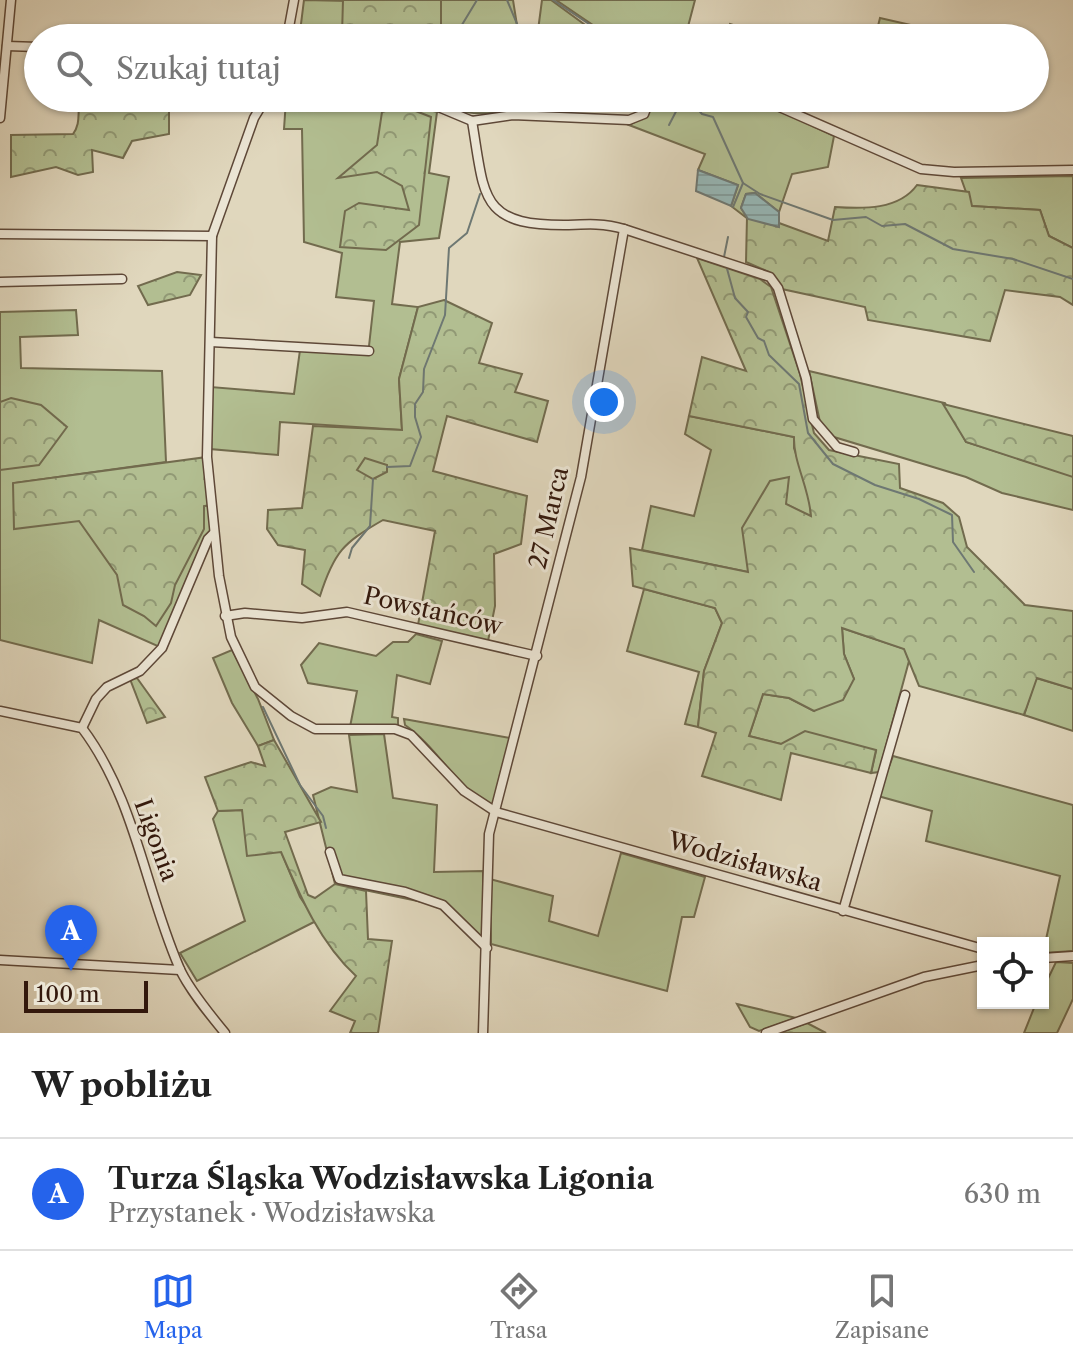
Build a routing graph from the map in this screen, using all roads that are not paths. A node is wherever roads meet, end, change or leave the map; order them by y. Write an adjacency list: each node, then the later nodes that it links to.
1 (11, 0): 4 (street)
2 (294, 0): 3 (street)
3 (290, 24)
4 (7, 46): 5 (street); 10 (street)
5 (24, 47)
6 (258, 112): 15 (street)
7 (450, 112): 11 (street)
8 (645, 112): 11 (street)
9 (791, 112): 12 (street)
10 (0, 118)
11 (472, 121): 13 (street)
12 (1073, 170)
13 (624, 229): 20 (street); 23 (street, 27 Marca)
14 (0, 234): 15 (street)
15 (212, 236): 18 (street)
16 (122, 279): 17 (street)
17 (0, 282)
18 (211, 342): 19 (street); 21 (street)
19 (369, 351)
20 (854, 452)
21 (213, 534): 22 (street); 26 (street)
22 (225, 616): 23 (street, Powstańców); 27 (street)
23 (537, 656): 27 (street, 27 Marca)
24 (905, 695): 29 (street)
25 (0, 711): 26 (street)
26 (82, 728): 36 (street, Ligonia)
27 (496, 812): 29 (street, Wodzisławska); 31 (street)
28 (330, 852): 31 (street)
29 (843, 911): 30 (street, Wodzisławska)
30 (977, 947)
31 (487, 948): 38 (street)
32 (1073, 956): 33 (street)
33 (1049, 958)
34 (0, 960): 36 (street)
35 (977, 966): 39 (street)
36 (180, 970): 37 (street)
37 (225, 1033)
38 (483, 1033)
39 (766, 1033)

